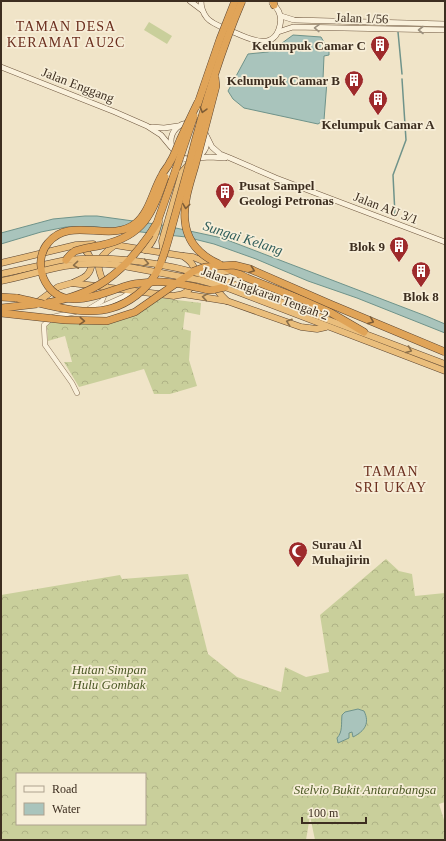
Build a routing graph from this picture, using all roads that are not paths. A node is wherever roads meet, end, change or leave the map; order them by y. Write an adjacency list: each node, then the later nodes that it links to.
1 (190, 1): 6 (main road, Jalan 1/56)
2 (201, 1): 6 (main road)
3 (235, 1): 13 (highway, bridge)
4 (242, 1): 12 (highway, bridge)
5 (272, 2): 7 (main road)
6 (202, 10): 10 (main road, Jalan 1/56)
7 (281, 16): 8 (main road, Jalan 1/56); 10 (main road)
8 (445, 24)
9 (445, 30): 10 (main road, Jalan 1/56, one-way to 10)
10 (278, 32)
11 (1, 67): 14 (main road, Jalan Enggang)
12 (214, 73): 31 (highway, one-way to 31, bridge); 38 (highway, one-way to 38, bridge)
13 (198, 102): 20 (highway, bridge); 40 (highway, bridge)
14 (147, 126): 15 (main road, Jalan Enggang); 17 (main road, Jalan Enggang)
15 (178, 126): 16 (main road); 17 (main road)
16 (207, 137): 18 (main road, Jalan AU 3/1); 19 (main road)
17 (172, 149): 19 (main road); 24 (highway)
18 (230, 158): 19 (main road, Jalan AU 3/1); 21 (main road, Jalan AU 3/1)
19 (195, 159): 25 (highway)
20 (171, 162): 27 (highway, bridge); 35 (highway, bridge)
21 (445, 242)
22 (76, 245): 23 (highway); 28 (highway); 33 (highway)
23 (115, 245): 24 (highway); 34 (highway)
24 (145, 250): 25 (highway)
25 (166, 253): 26 (highway)
26 (183, 256): 29 (highway); 37 (highway)
27 (66, 260): 30 (highway, Jalan Lingkaran Tengah 2); 44 (highway, Jalan Lingkaran Tengah 2, one-way to 44, bridge)
28 (1, 263)
29 (228, 271): 31 (highway); 39 (highway)
30 (1, 274)
31 (246, 278): 44 (highway)
32 (1, 281): 35 (highway, Jalan Lingkaran Tengah 2, one-way to 32, bridge)
33 (72, 283): 34 (highway); 40 (highway)
34 (106, 286): 36 (highway); 41 (street)
35 (225, 287): 43 (highway, Jalan Lingkaran Tengah 2)
36 (133, 290): 37 (highway); 41 (street)
37 (183, 294): 39 (highway, one-way to 37)
38 (1, 297)
39 (227, 301): 43 (highway, one-way to 39)
40 (1, 307)
41 (87, 310): 48 (street)
42 (1, 313): 45 (highway, one-way to 45, bridge)
43 (326, 327): 47 (highway, Jalan Lingkaran Tengah 2)
44 (364, 332): 46 (highway, Jalan Lingkaran Tengah 2, one-way to 46)
45 (445, 352)
46 (445, 364)
47 (445, 371)
48 (77, 393)

